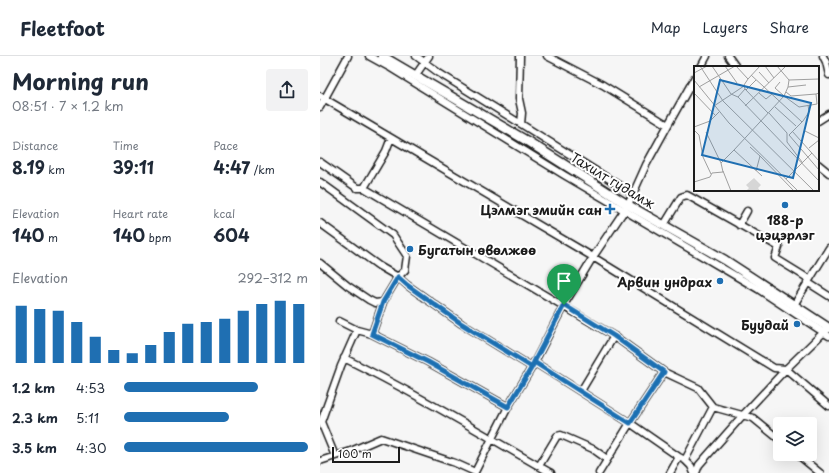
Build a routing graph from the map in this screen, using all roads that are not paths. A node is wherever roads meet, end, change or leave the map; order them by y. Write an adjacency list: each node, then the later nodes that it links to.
1 (348, 56): 17 (street)
2 (369, 56): 30 (street)
3 (382, 56): 15 (main road, Тахилт гудамж)
4 (416, 56): 11 (street)
5 (429, 56): 11 (street)
6 (520, 56): 21 (street)
7 (547, 56): 22 (street)
8 (707, 56): 12 (street)
9 (728, 56): 13 (street)
10 (823, 56): 14 (street)
11 (426, 63): 15 (street); 21 (street)
12 (702, 66)
13 (735, 66)
14 (829, 75)
15 (415, 76): 30 (main road, Тахилт гудамж)
16 (694, 79): 22 (street)
17 (323, 97): 18 (street); 23 (street)
18 (320, 107)
19 (829, 114): 20 (street)
20 (819, 120)
21 (521, 124): 29 (street)
22 (668, 125): 29 (street)
23 (391, 138): 28 (street); 37 (street)
24 (320, 162): 28 (street)
25 (819, 165): 26 (street)
26 (829, 173)
27 (320, 182): 40 (street)
28 (364, 188): 44 (street)
29 (633, 194): 30 (street)
30 (626, 207): 33 (main road, Тахилт гудамж); 35 (street); 37 (street)
31 (747, 211): 34 (street)
32 (320, 223): 40 (street)
33 (664, 225): 34 (street); 35 (main road, Тахилт гудамж)
34 (739, 225): 41 (street)
35 (693, 246): 39 (main road, Тахилт гудамж)
36 (829, 248): 41 (street)
37 (593, 257): 44 (street); 53 (street)
38 (320, 263): 43 (street)
39 (723, 263): 45 (main road, Тахилт гудамж); 48 (street)
40 (398, 277): 43 (street); 52 (street)
41 (808, 280): 42 (street); 45 (street)
42 (829, 296)
43 (383, 302): 49 (street)
44 (564, 305): 50 (street); 52 (street)
45 (794, 305): 48 (main road, Тахилт гудамж)
46 (339, 321): 47 (street)
47 (357, 330): 49 (street); 51 (street)
48 (827, 331): 53 (street)
49 (372, 334): 57 (street)
50 (614, 336): 54 (street); 55 (street)
51 (344, 358): 60 (street); 63 (street)
52 (533, 364): 55 (street); 57 (street)
53 (786, 369): 56 (street); 59 (street)
54 (664, 372): 58 (street); 61 (street)
55 (581, 392): 61 (street)
56 (829, 406)
57 (508, 407): 63 (street)
58 (713, 407): 59 (street); 66 (street)
59 (743, 415): 62 (street); 74 (street)
60 (321, 423): 64 (street)
61 (630, 423): 65 (street); 66 (street)
62 (773, 434)
63 (491, 439): 69 (street); 70 (street)
64 (335, 456): 67 (street); 70 (street)
65 (607, 459): 69 (street); 72 (street)
66 (682, 459): 73 (street); 74 (street)
67 (320, 461)
68 (805, 461): 75 (street)
69 (539, 466): 71 (street)
70 (475, 473)
71 (551, 473)
72 (599, 473)
73 (670, 473)
74 (695, 473)
75 (820, 473)

